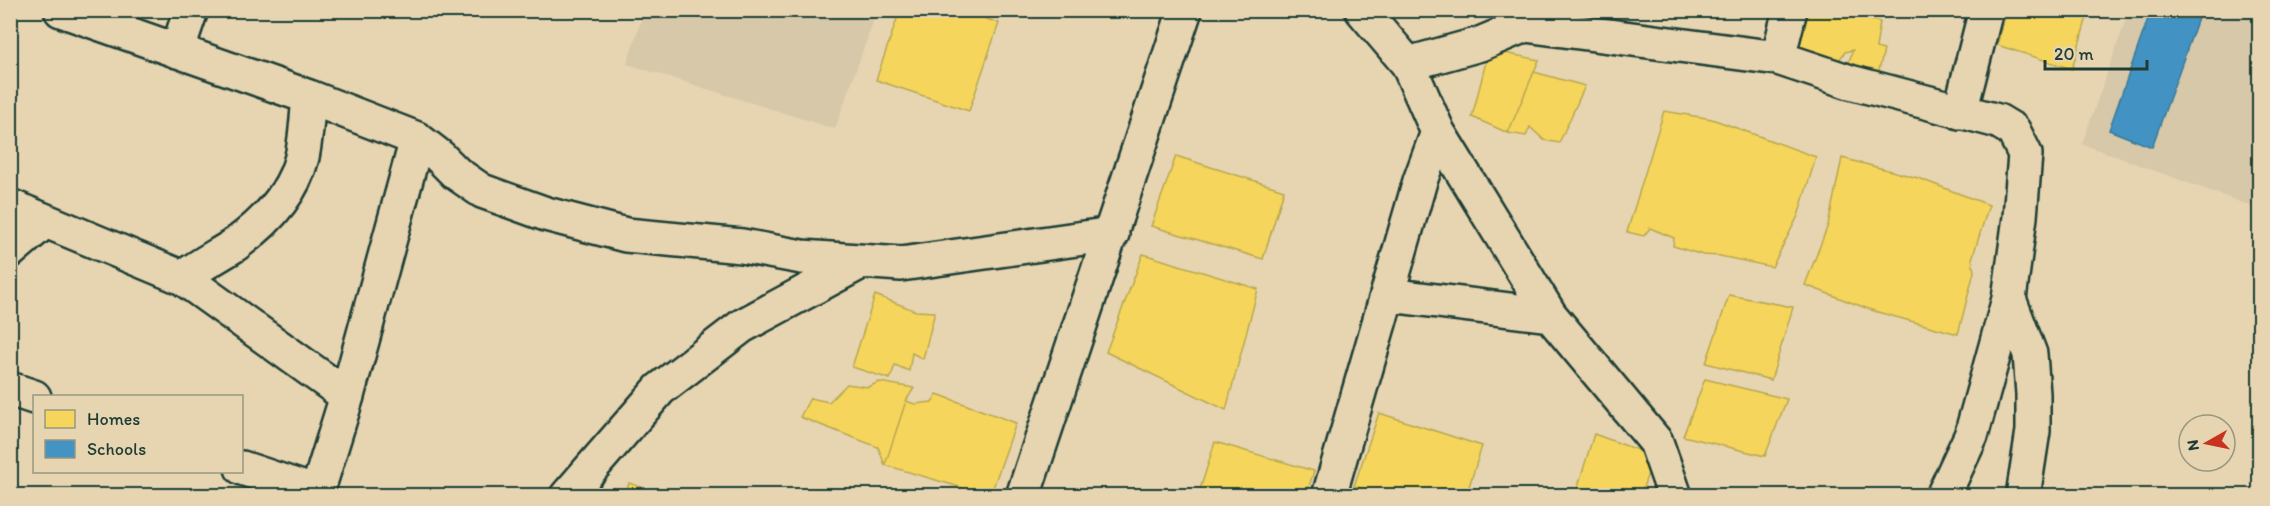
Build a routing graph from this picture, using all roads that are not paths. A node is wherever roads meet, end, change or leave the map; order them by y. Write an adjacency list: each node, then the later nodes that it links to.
1 (61, 10): 8 (street)
2 (191, 10): 8 (street)
3 (1185, 10): 17 (street)
4 (1362, 10): 10 (street)
5 (1790, 10): 9 (street)
6 (1986, 10): 12 (street)
7 (1526, 18): 9 (street); 10 (street)
8 (177, 51): 11 (street)
9 (1778, 58): 12 (street)
10 (1407, 64): 13 (street)
11 (309, 97): 14 (street); 20 (street)
12 (1960, 112): 22 (street)
13 (1437, 132): 21 (street); 23 (street)
14 (417, 140): 19 (street); 25 (street)
15 (10, 206): 16 (street)
16 (45, 221): 18 (street); 20 (street)
17 (1112, 234): 19 (street); 29 (street)
18 (10, 251)
19 (859, 263): 30 (street)
20 (183, 278): 25 (street)
21 (1389, 295): 23 (street); 31 (street)
22 (2009, 299): 33 (street); 34 (street)
23 (1550, 315): 32 (street)
24 (10, 389): 26 (street)
25 (347, 396): 28 (street)
26 (33, 397)
27 (243, 468): 28 (street)
28 (316, 494)
29 (1029, 494)
30 (567, 495)
31 (1329, 495)
32 (1675, 495)
33 (1943, 495)
34 (2023, 495)

